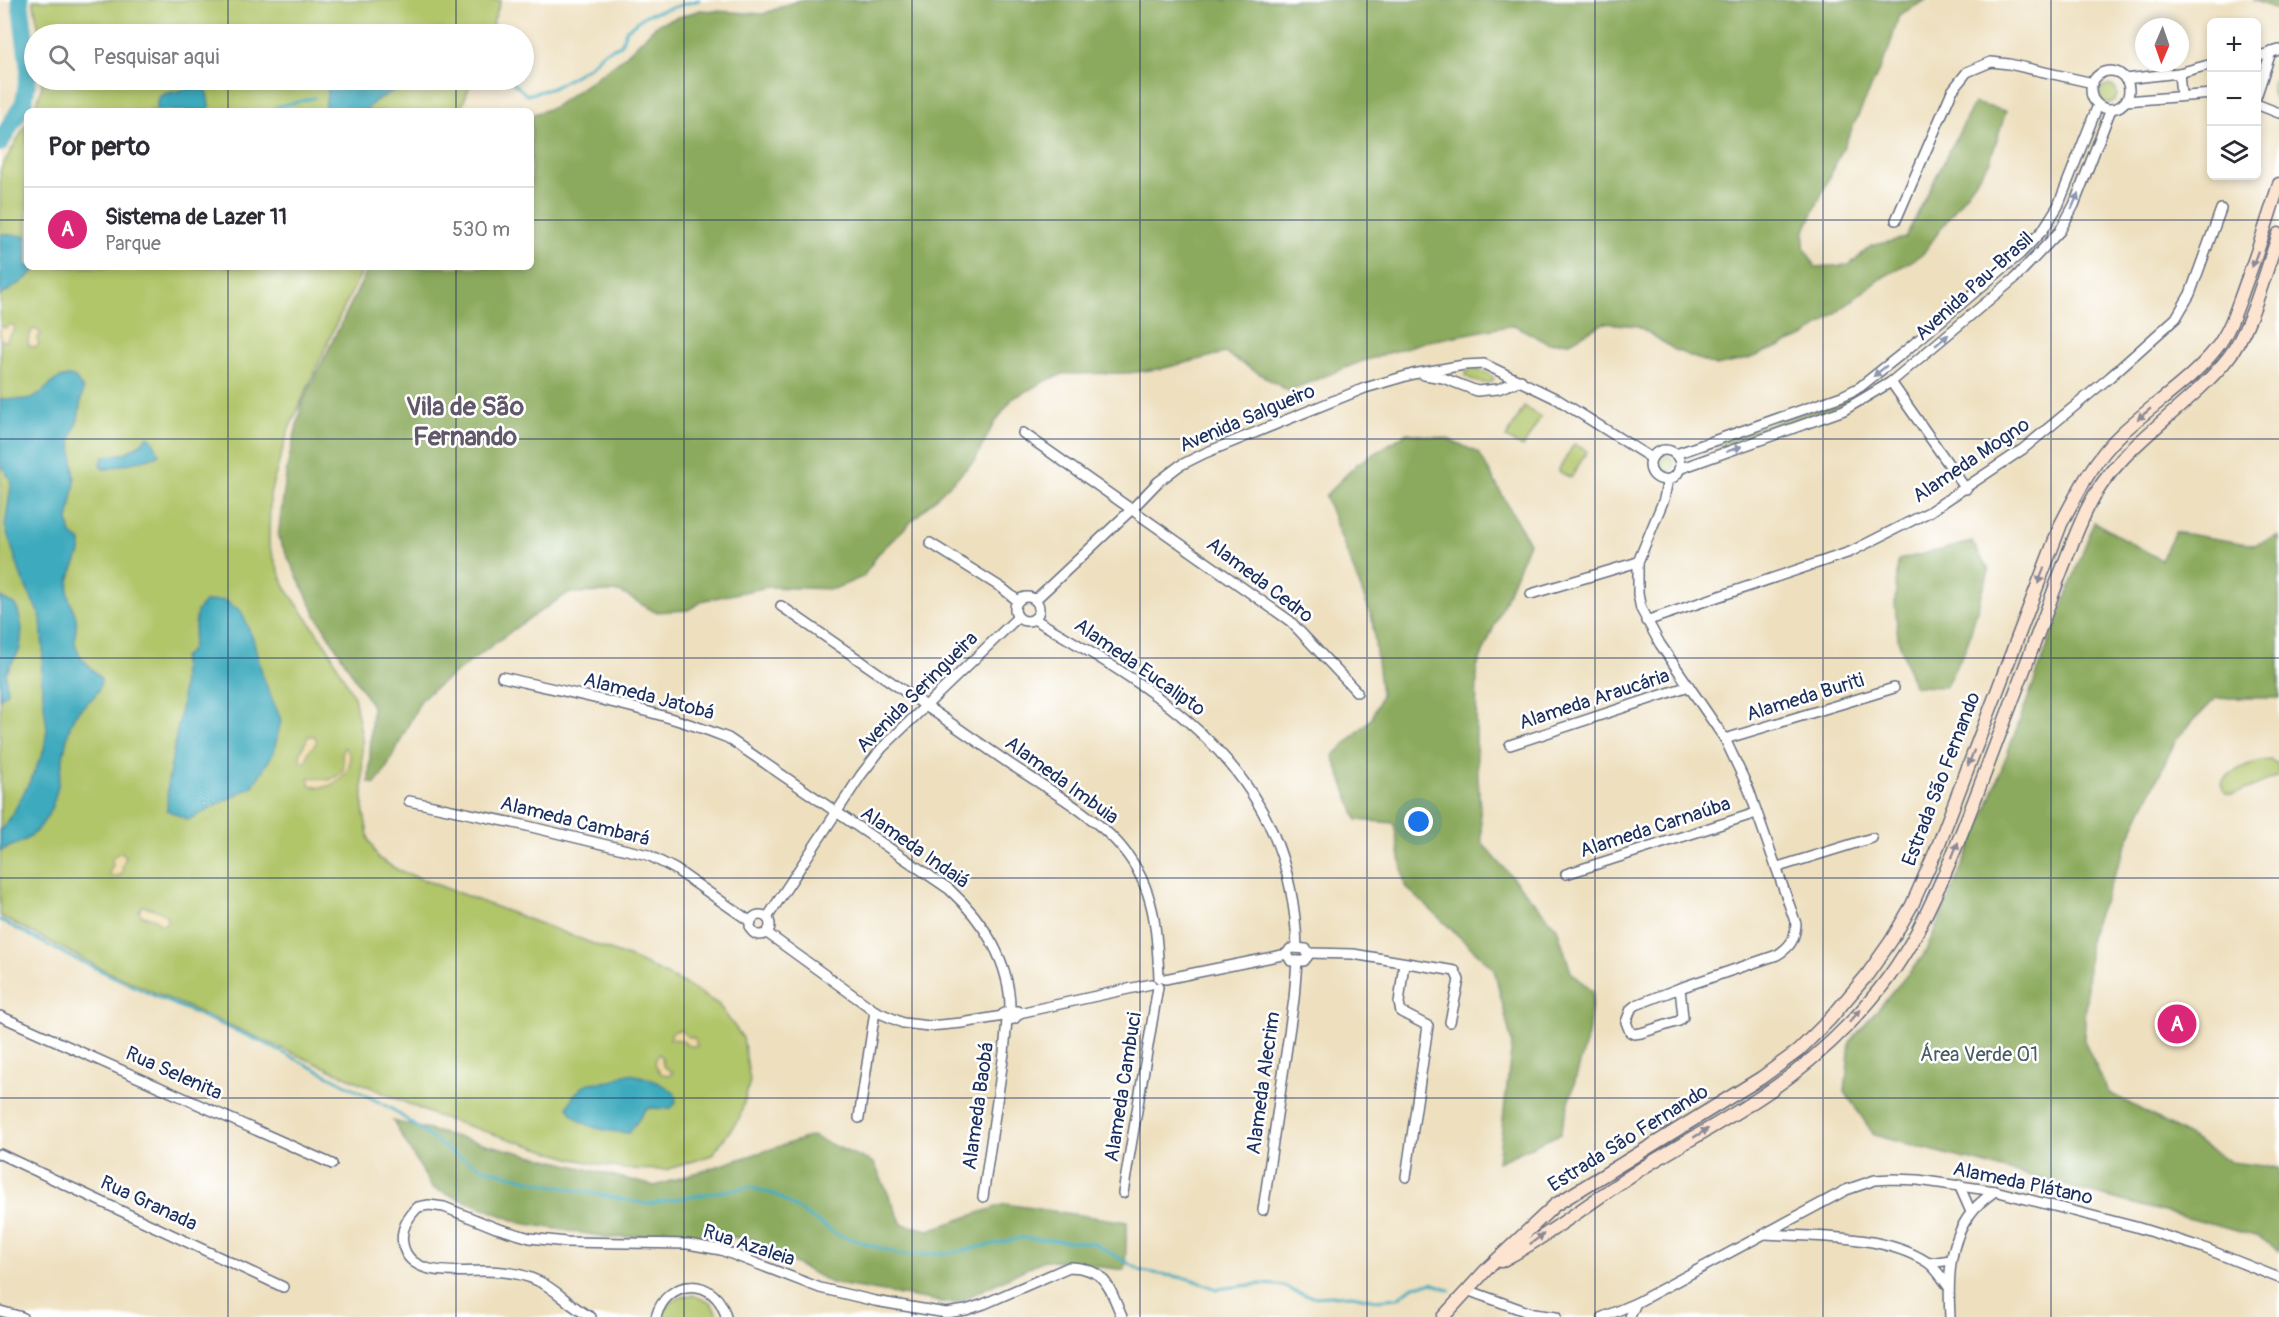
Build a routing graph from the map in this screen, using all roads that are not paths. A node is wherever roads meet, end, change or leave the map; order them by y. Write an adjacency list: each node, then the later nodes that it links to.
1 (2275, 51): 6 (street)
2 (2207, 65): 3 (street)
3 (2179, 73): 4 (street); 8 (street)
4 (2125, 79): 5 (street); 9 (street)
5 (2093, 83): 10 (street); 16 (street)
6 (2261, 85)
7 (2207, 94): 8 (street)
8 (2181, 95): 9 (street)
9 (2126, 101): 12 (street)
10 (2098, 105): 12 (street); 18 (street, Avenida Pau-Brasil)
11 (2261, 106): 13 (street)
12 (2111, 109): 23 (street, Avenida Pau-Brasil, one-way to 12)
13 (2279, 112)
14 (2279, 184): 85 (main road, Estrada São Fernando, one-way to 85)
15 (2221, 209): 32 (street, Alameda Mogno)
16 (1896, 220)
17 (2279, 234): 85 (main road, Estrada São Fernando, one-way to 17)
18 (1904, 352): 23 (street, Avenida Pau-Brasil); 25 (street, Avenida Pau-Brasil, one-way to 25)
19 (1460, 368): 20 (street, Avenida Salgueiro); 21 (street, Avenida Salgueiro); 24 (street)
20 (1501, 373): 22 (street, Avenida Salgueiro); 26 (street)
21 (1413, 374): 24 (street, Avenida Salgueiro); 33 (street, Avenida Salgueiro)
22 (1521, 380): 26 (street, Avenida Salgueiro); 29 (street)
23 (1891, 382): 25 (street, Avenida Pau-Brasil); 30 (street, Avenida Pau-Brasil, one-way to 23); 32 (street)
24 (1460, 384): 26 (street, Avenida Salgueiro)
25 (1860, 387): 28 (street, Avenida Pau-Brasil)
26 (1498, 389)
27 (1023, 433): 33 (street, Alameda Cedro)
28 (1676, 454): 29 (street, Avenida Pau-Brasil); 30 (street)
29 (1651, 458): 31 (street)
30 (1679, 469): 31 (street, Avenida Pau-Brasil)
31 (1668, 479): 35 (street)
32 (1966, 489): 42 (street, Alameda Mogno)
33 (1131, 510): 37 (street, Avenida Salgueiro); 46 (street, Alameda Cedro)
34 (930, 543): 38 (street)
35 (1638, 562): 36 (street); 42 (street)
36 (1531, 594)
37 (1035, 600): 38 (street); 41 (street)
38 (1018, 601): 40 (street)
39 (781, 606): 47 (street, Alameda Imbuia)
40 (1018, 617): 41 (street); 47 (street, Avenida Seringueira)
41 (1034, 619): 59 (street, Alameda Eucalipto)
42 (1646, 621): 44 (street)
43 (502, 677): 51 (street, Alameda Jatobá)
44 (1689, 686): 48 (street); 49 (street, Alameda Araucária)
45 (1894, 688): 48 (street, Alameda Buriti)
46 (1357, 692)
47 (924, 706): 51 (street, Avenida Seringueira); 64 (street, Alameda Imbuia)
48 (1725, 740): 52 (street)
49 (1510, 745)
50 (409, 801): 57 (street, Alameda Cambará)
51 (836, 813): 56 (street, Avenida Seringueira); 67 (street, Alameda Indaiá)
52 (1756, 813): 54 (street); 55 (street, Alameda Carnaúba)
53 (1872, 838): 54 (street)
54 (1778, 867): 65 (street)
55 (1566, 874)
56 (767, 918): 57 (street); 58 (street)
57 (751, 922): 58 (street)
58 (767, 933): 66 (street)
59 (1297, 948): 60 (street); 61 (street)
60 (1308, 953): 62 (street); 63 (street)
61 (1287, 954): 62 (street); 64 (street)
62 (1297, 961): 78 (street, Alameda Alecrim)
63 (1404, 963): 69 (street); 73 (street)
64 (1158, 982): 67 (street); 76 (street, Alameda Cambuci)
65 (1680, 988): 65 (street)
66 (875, 1011): 67 (street); 70 (street)
67 (1010, 1015): 77 (street, Alameda Baobá)
68 (0, 1016): 72 (street, Rua Selenita)
69 (1450, 1022)
70 (859, 1118)
71 (0, 1154): 88 (street, Rua Granada)
72 (333, 1164)
73 (1406, 1177)
74 (1959, 1185): 75 (street, Alameda Plátano); 79 (street); 80 (street, Alameda Plátano)
75 (1995, 1191): 79 (street); 86 (street, Alameda Plátano)
76 (1123, 1193)
77 (983, 1197)
78 (1263, 1210)
79 (1971, 1212): 83 (street)
80 (1798, 1215): 81 (street, Alameda Plátano); 82 (street)
81 (1763, 1234): 82 (street); 90 (street, Alameda Plátano)
82 (1804, 1235): 84 (street)
83 (1951, 1260): 84 (street); 87 (street)
84 (1929, 1263): 87 (street)
85 (1487, 1269): 89 (main road, Estrada São Fernando)
86 (2279, 1278)
87 (1948, 1286): 102 (street)
88 (283, 1287)
89 (1467, 1290): 92 (street); 98 (main road, Estrada São Fernando)
90 (1636, 1303): 100 (street, Alameda Plátano); 101 (street)
91 (0, 1311): 93 (street)
92 (1535, 1316): 99 (street)
93 (22, 1317)
94 (591, 1317): 97 (street, Rua Azaleia)
95 (656, 1317): 96 (street)
96 (726, 1317)
97 (1122, 1317)
98 (1443, 1317)
99 (1556, 1317)
100 (1603, 1317)
101 (1630, 1317)
102 (1950, 1317)

